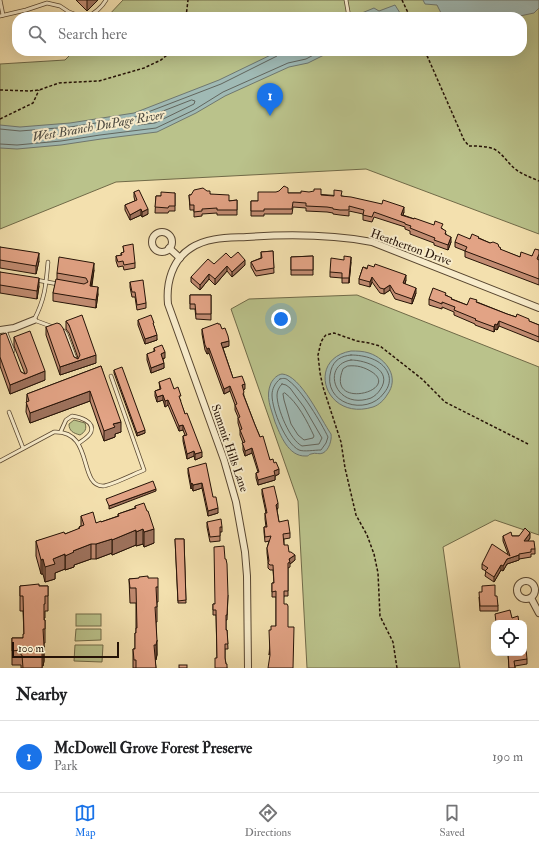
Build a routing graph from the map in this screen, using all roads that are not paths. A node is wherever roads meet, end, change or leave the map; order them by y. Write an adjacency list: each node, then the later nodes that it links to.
1 (0, 0): 9 (lane)
2 (106, 0): 6 (lane)
3 (346, 0): 7 (lane)
4 (16, 12): 5 (lane)
5 (69, 12)
6 (94, 12)
7 (348, 12)
8 (12, 13): 9 (lane)
9 (2, 15)
10 (169, 248): 11 (street)
11 (180, 258): 16 (street, Heatherton Drive); 31 (street, Summit Hills Lane)
12 (48, 262): 14 (lane)
13 (31, 279): 14 (lane)
14 (46, 282): 15 (lane); 17 (lane)
15 (62, 284)
16 (539, 308)
17 (34, 320): 18 (lane); 20 (street)
18 (55, 327)
19 (62, 329): 22 (lane)
20 (3, 330): 21 (lane)
21 (16, 359)
22 (77, 364)
23 (111, 376): 26 (lane)
24 (9, 412): 27 (lane)
25 (61, 431): 26 (lane); 26 (lane); 27 (lane)
26 (79, 443)
27 (23, 448): 28 (lane)
28 (0, 462)
29 (531, 598): 30 (street)
30 (539, 613)
31 (248, 668)

